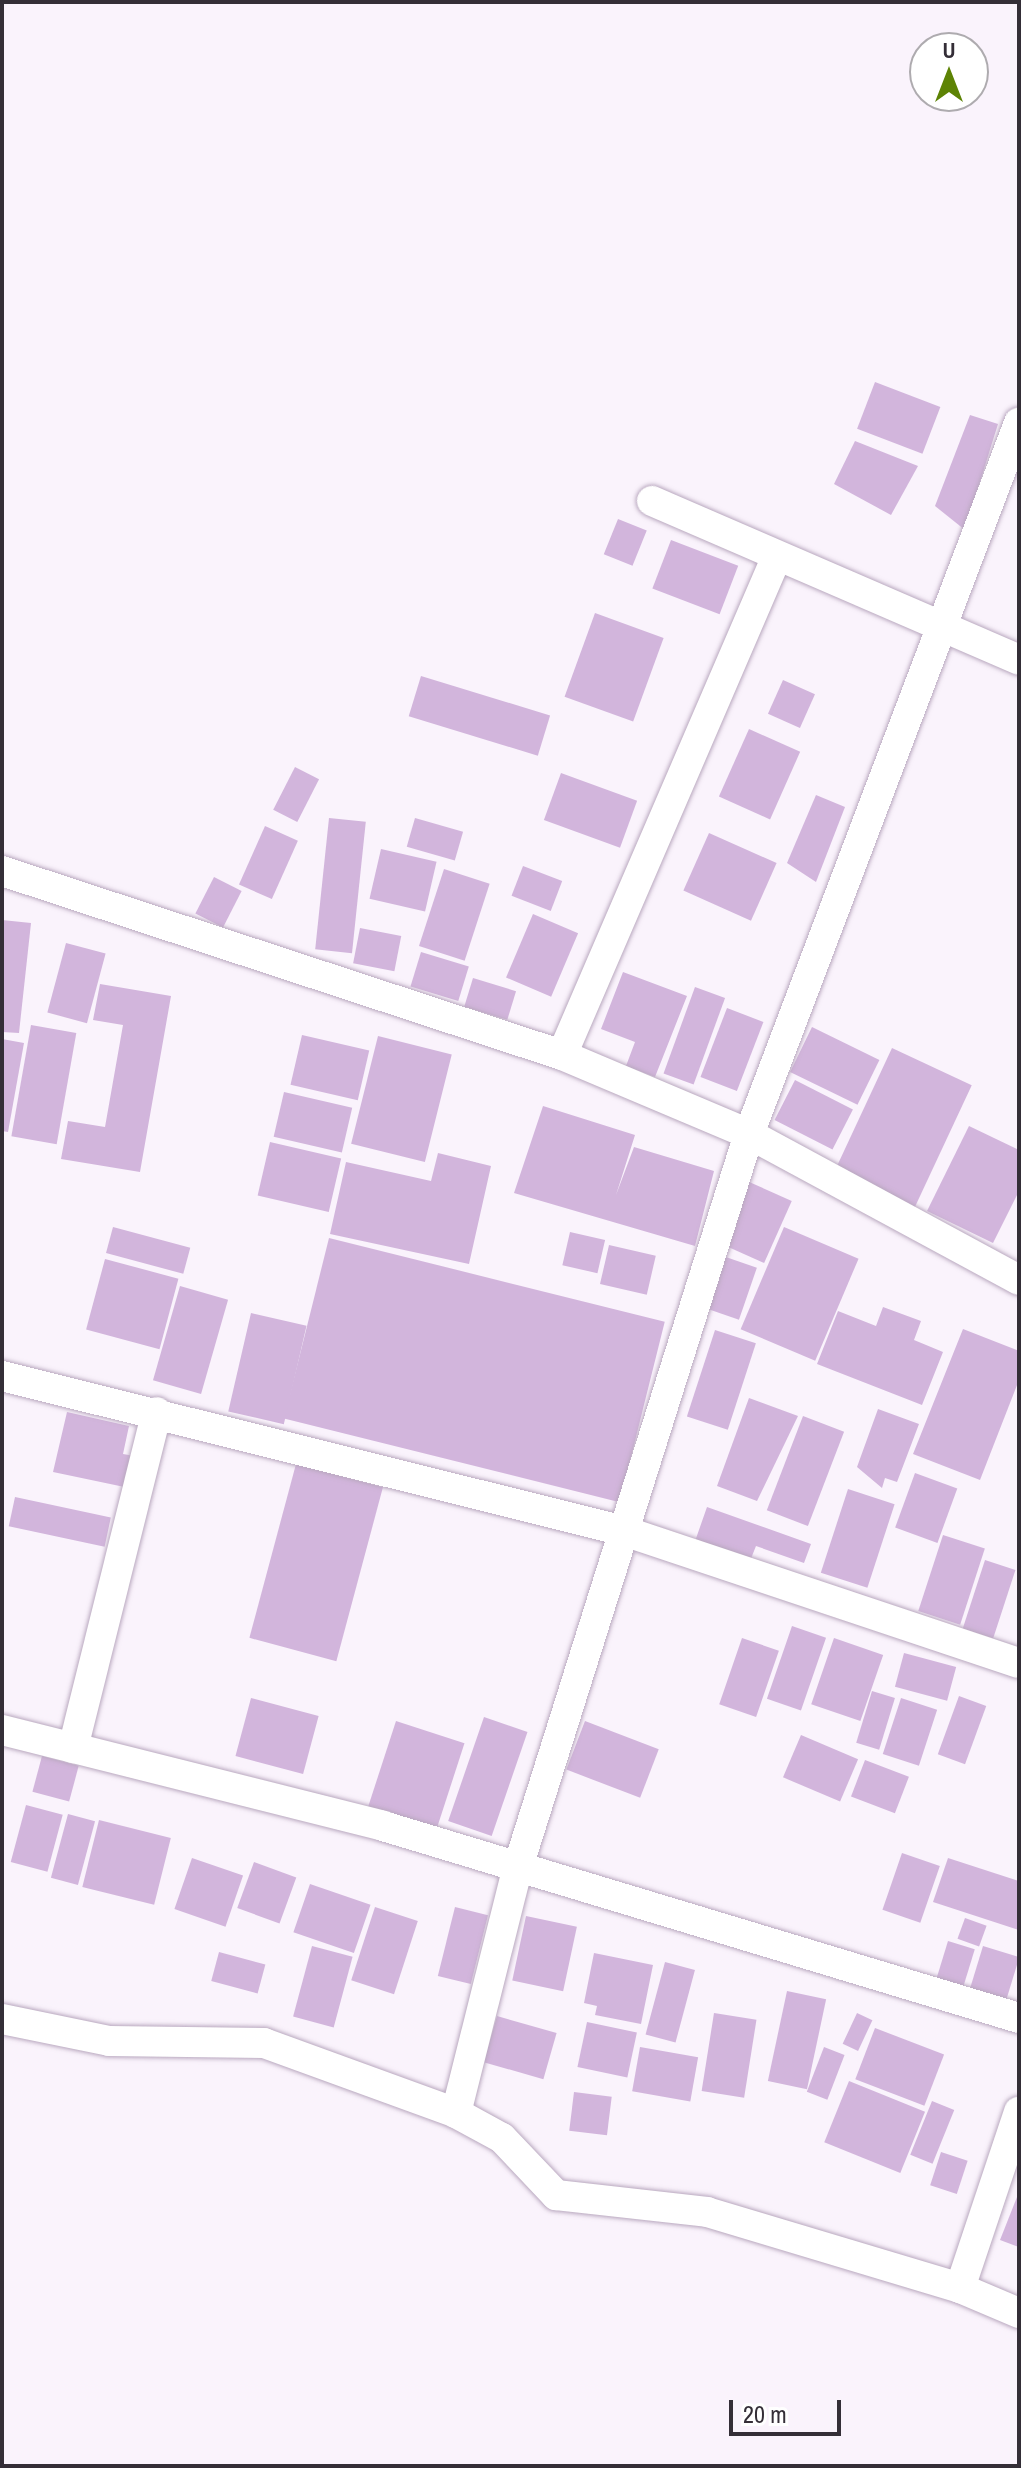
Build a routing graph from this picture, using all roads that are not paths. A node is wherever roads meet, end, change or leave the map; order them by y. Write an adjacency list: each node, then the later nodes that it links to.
1 (1019, 423): 4 (street)
2 (652, 501): 3 (street)
3 (777, 556): 4 (street); 7 (street)
4 (941, 624): 5 (street); 8 (street)
5 (1019, 660)
6 (2, 871): 7 (street)
7 (562, 1055): 8 (street)
8 (749, 1134): 9 (street); 12 (street)
9 (1019, 1280)
10 (2, 1376): 11 (street)
11 (157, 1412): 12 (street); 15 (street)
12 (624, 1531): 13 (street); 16 (street)
13 (1019, 1663)
14 (2, 1730): 15 (street)
15 (73, 1748): 16 (street)
16 (518, 1867): 17 (street); 20 (street)
17 (1019, 2018)
18 (2, 2019): 20 (street)
19 (1019, 2112): 21 (street)
20 (456, 2113): 21 (street)
21 (960, 2288): 22 (street)
22 (1019, 2313)

